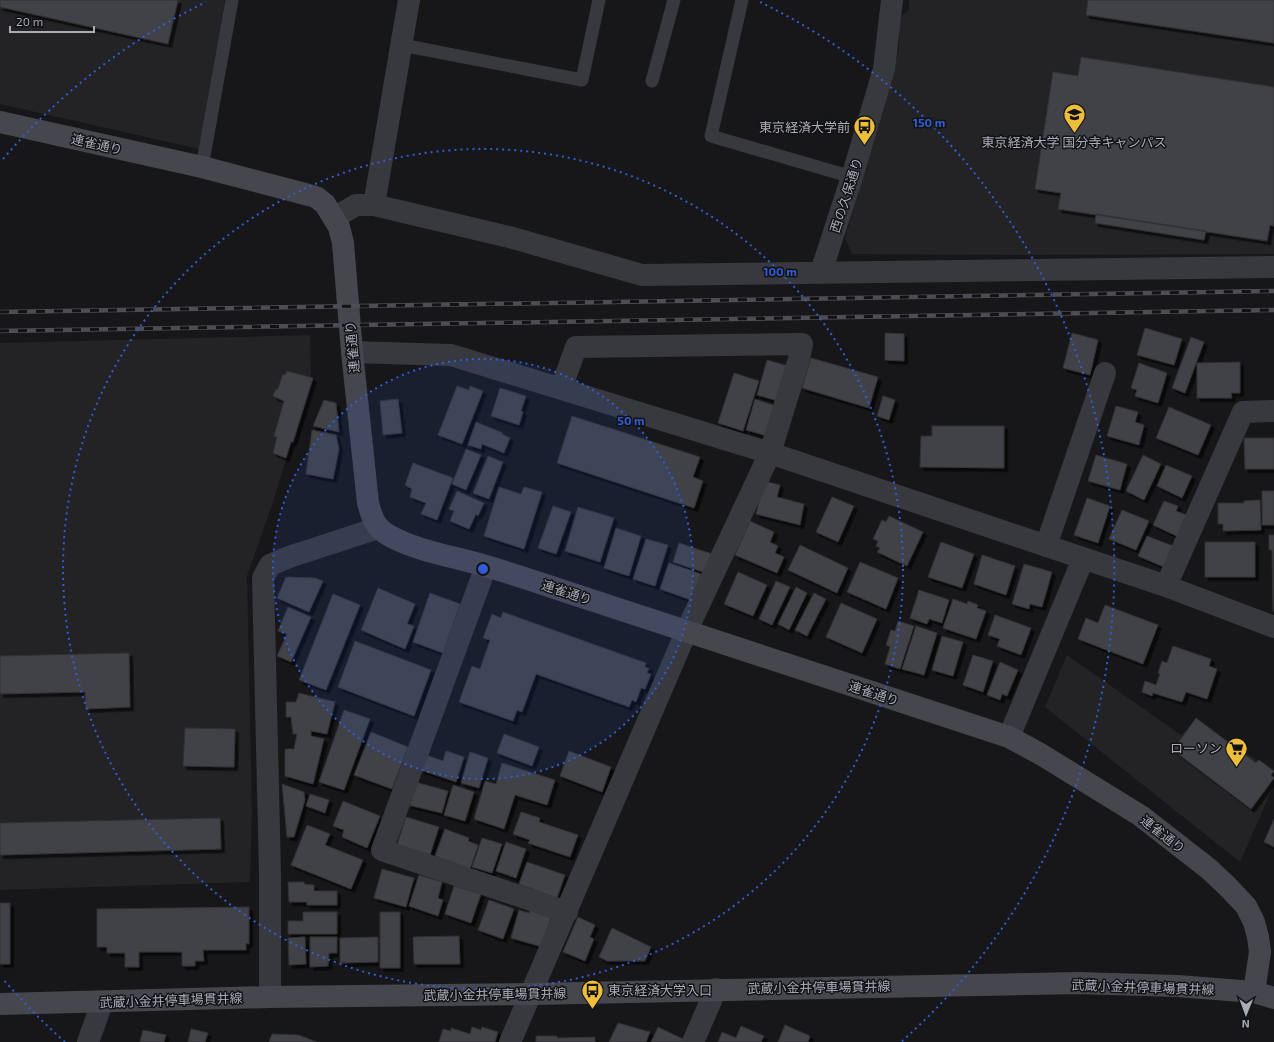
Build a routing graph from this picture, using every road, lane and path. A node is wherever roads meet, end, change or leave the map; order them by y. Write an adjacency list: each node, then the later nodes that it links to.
1 (232, 0): 10 (lane)
2 (409, 0): 7 (street)
3 (598, 0): 7 (lane)
4 (674, 0): 8 (lane)
5 (742, 0): 11 (lane)
6 (892, 0): 11 (street, 西の久保通り)
7 (402, 45): 12 (street)
8 (652, 81)
9 (0, 122): 10 (main road, 連雀通り)
10 (202, 168): 13 (main road, 連雀通り)
11 (852, 177): 15 (street, 西の久保通り)
12 (374, 204): 13 (street); 15 (street)
13 (334, 218): 16 (main road, 連雀通り)
14 (1274, 267): 15 (street)
15 (821, 272)
16 (352, 352): 18 (street); 21 (main road, 連雀通り)
17 (1105, 373): 22 (street)
18 (561, 389): 20 (street); 20 (street)
19 (1274, 411): 25 (street)
20 (770, 453): 22 (street); 27 (street)
21 (378, 528): 24 (main road, 連雀通り); 33 (street)
22 (1046, 546): 23 (street)
23 (1083, 559): 25 (street); 28 (street)
24 (486, 566): 27 (main road, 連雀通り); 29 (street)
25 (1166, 586): 26 (street)
26 (1274, 627)
27 (687, 630): 28 (main road, 連雀通り); 29 (street)
28 (1008, 737): 32 (main road, 連雀通り)
29 (567, 912): 31 (street)
30 (716, 990): 31 (main road, 武蔵小金井停車場貫井線); 32 (main road, 武蔵小金井停車場貫井線); 38 (street)
31 (532, 994): 33 (main road, 武蔵小金井停車場貫井線); 37 (street)
32 (1264, 995)
33 (270, 997): 34 (main road, 武蔵小金井停車場貫井線)
34 (102, 1003): 35 (main road, 武蔵小金井停車場貫井線); 36 (street)
35 (0, 1004)
36 (88, 1042)
37 (510, 1042)
38 (693, 1042)

